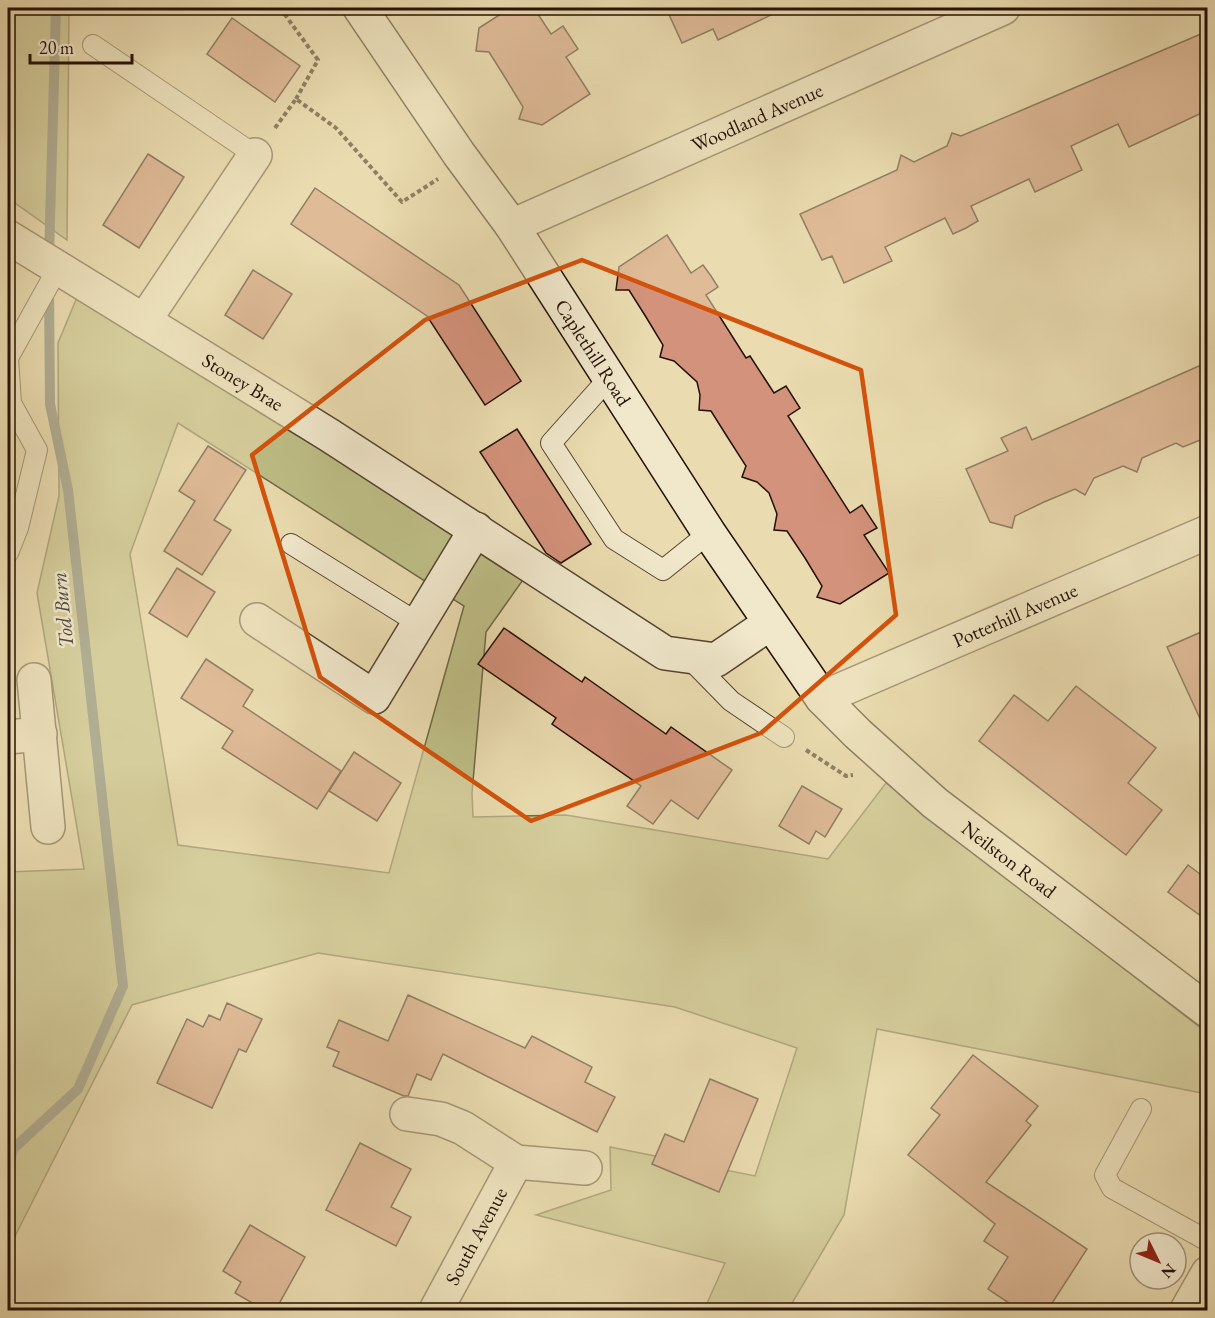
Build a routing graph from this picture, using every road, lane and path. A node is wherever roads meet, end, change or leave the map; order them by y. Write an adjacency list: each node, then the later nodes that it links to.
1 (280, 8): 5 (path)
2 (360, 8): 6 (street, Caplethill Road)
3 (1003, 8): 8 (street, Woodland Avenue)
4 (93, 45): 7 (lane)
5 (296, 99): 6 (path); 7 (path)
6 (459, 154): 8 (street, Caplethill Road)
7 (255, 155): 11 (street)
8 (512, 226): 12 (street, Caplethill Road)
9 (8, 237): 10 (street, Stoney Brae)
10 (58, 268): 11 (street, Stoney Brae); 17 (lane)
11 (144, 321): 13 (street, Stoney Brae)
12 (609, 378): 15 (street, Caplethill Road); 15 (lane)
13 (476, 529): 19 (street); 21 (street, Stoney Brae)
14 (1208, 532): 23 (street, Potterhill Avenue)
15 (709, 533): 20 (street, Caplethill Road)
16 (291, 544): 19 (lane)
17 (8, 553)
18 (258, 620): 19 (street)
19 (418, 623)
20 (769, 624): 21 (street, Stoney Brae); 23 (street, Caplethill Road)
21 (689, 658): 26 (lane)
22 (34, 680): 24 (street)
23 (822, 698): 28 (street, Neilston Road)
24 (40, 734): 25 (street); 27 (street)
25 (8, 737)
26 (784, 737)
27 (48, 827)
28 (1208, 1011)
29 (1141, 1109): 33 (lane)
30 (407, 1114): 31 (street)
31 (516, 1162): 32 (street); 35 (street, South Avenue)
32 (585, 1168)
33 (1208, 1241)
34 (1208, 1273): 36 (street)
35 (436, 1311)
36 (1187, 1311)

